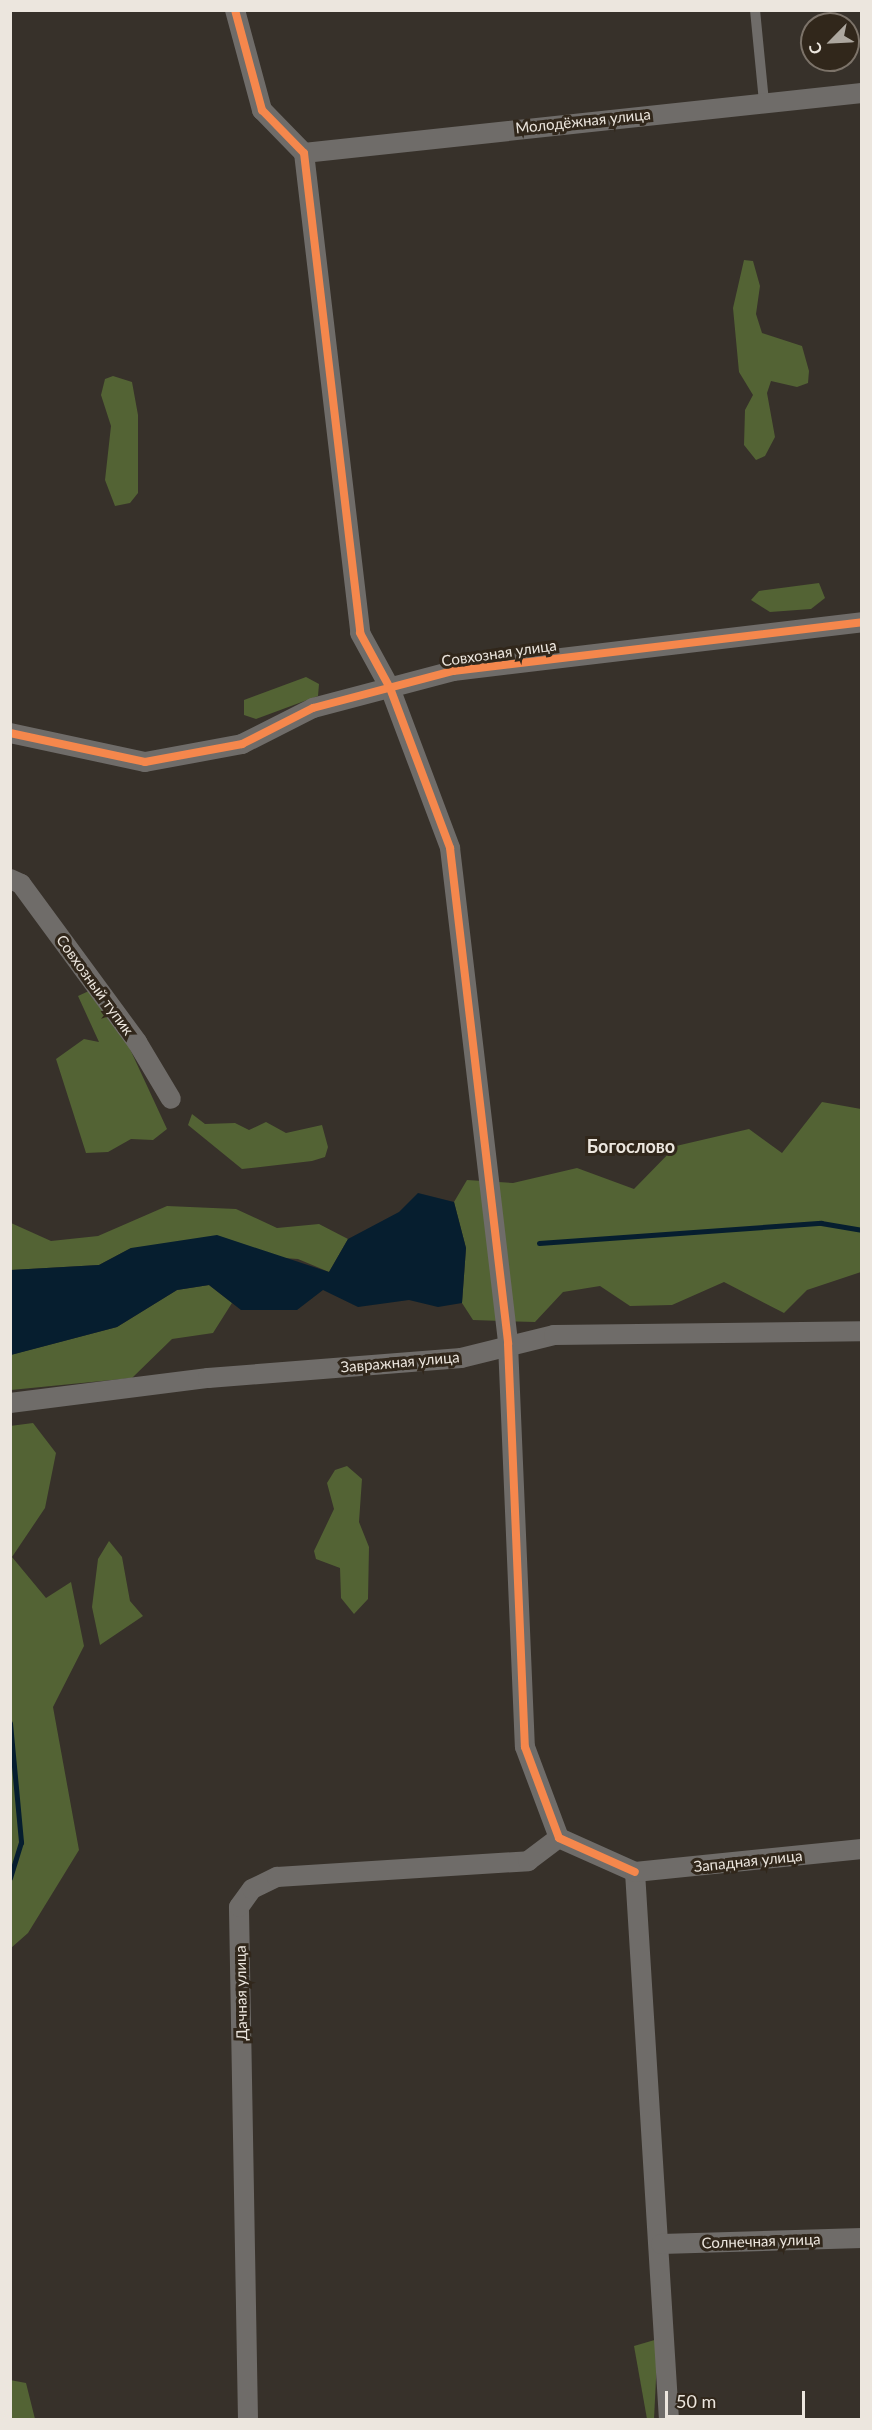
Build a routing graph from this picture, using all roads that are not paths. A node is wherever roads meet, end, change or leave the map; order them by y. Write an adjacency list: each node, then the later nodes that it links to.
1 (236, 10): 5 (street)
2 (754, 10): 4 (lane)
3 (861, 93): 4 (street, Молодёжная улица)
4 (764, 102): 5 (street, Молодёжная улица)
5 (304, 153): 7 (street)
6 (861, 622): 7 (street, Совхозная улица)
7 (390, 688): 8 (street, Совхозная улица); 12 (street)
8 (10, 733)
9 (10, 879): 10 (street, Совхозный тупик)
10 (171, 1099)
11 (861, 1331): 12 (street, Завражная улица)
12 (508, 1344): 13 (street, Завражная улица); 14 (street)
13 (10, 1403)
14 (560, 1838): 16 (street); 19 (street, Дачная улица)
15 (861, 1849): 16 (street, Западная улица)
16 (635, 1872): 18 (street)
17 (861, 2238): 18 (street, Солнечная улица)
18 (661, 2244): 20 (street)
19 (248, 2420)
20 (669, 2420)

